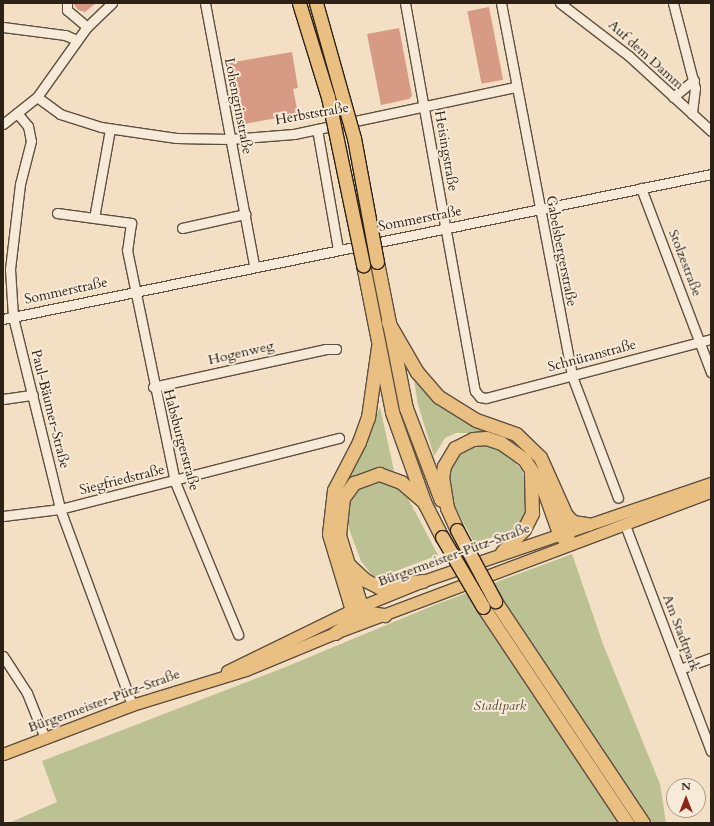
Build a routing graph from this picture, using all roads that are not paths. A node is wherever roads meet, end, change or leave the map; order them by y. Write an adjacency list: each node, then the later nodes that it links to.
1 (67, 3): 11 (street)
2 (112, 3): 11 (street)
3 (205, 3): 24 (street, Lohengrinstraße)
4 (299, 3): 41 (highway, bridge)
5 (316, 3): 38 (highway, bridge)
6 (405, 3): 17 (street, Heisingstraße)
7 (501, 3): 14 (street, Gabelsbergerstraße)
8 (560, 3): 16 (street, Auf dem Damm)
9 (673, 3): 13 (street)
10 (3, 27): 12 (street)
11 (87, 27): 12 (street)
12 (77, 40): 15 (street)
13 (694, 80): 16 (street); 19 (street)
14 (515, 87): 17 (street, Herbststraße); 27 (street, Gabelsbergerstraße)
15 (37, 97): 18 (street); 21 (street, Herbststraße)
16 (673, 97): 19 (street, Auf dem Damm)
17 (424, 106): 22 (street, Herbststraße); 32 (street, Heisingstraße)
18 (17, 113): 20 (street); 36 (street, Paul-Bäumer-Straße)
19 (692, 114): 23 (street, Auf dem Damm)
20 (3, 124)
21 (110, 129): 24 (street, Herbststraße); 30 (street)
22 (317, 129): 24 (street, Herbststraße); 33 (street)
23 (711, 130)
24 (230, 139): 29 (street, Lohengrinstraße)
25 (711, 174): 26 (street, Sommerstraße)
26 (641, 188): 27 (street, Sommerstraße); 40 (street, Stolzestraße)
27 (538, 209): 32 (street, Sommerstraße); 44 (street, Gabelsbergerstraße)
28 (57, 213): 30 (street)
29 (245, 214): 31 (street); 34 (street, Lohengrinstraße)
30 (94, 218): 35 (street)
31 (182, 228)
32 (446, 228): 33 (street, Sommerstraße); 47 (street, Heisingstraße)
33 (338, 249): 34 (street, Sommerstraße)
34 (254, 266): 35 (street, Sommerstraße)
35 (135, 291): 36 (street, Sommerstraße); 45 (street, Habsburgerstraße)
36 (13, 317): 37 (street, Sommerstraße); 46 (street, Paul-Bäumer-Straße)
37 (3, 319)
38 (388, 322): 56 (highway); 59 (highway)
39 (711, 340): 40 (street, Schnüranstraße)
40 (700, 342): 43 (street, Stolzestraße); 44 (street, Schnüranstraße)
41 (378, 347): 55 (highway); 67 (highway)
42 (336, 349): 45 (street, Hogenweg)
43 (711, 372)
44 (572, 376): 47 (street, Schnüranstraße); 54 (street, Gabelsbergerstraße)
45 (153, 387): 51 (street, Habsburgerstraße)
46 (33, 395): 48 (street); 57 (street, Paul-Bäumer-Straße)
47 (480, 397)
48 (3, 399)
49 (339, 438): 51 (street, Siegfriedstraße)
50 (531, 470): 56 (highway); 62 (highway); 64 (highway)
51 (175, 482): 57 (street, Siegfriedstraße); 70 (street, Habsburgerstraße)
52 (711, 483): 60 (main road, Bürgermeister-Pütz-Straße)
53 (711, 492): 61 (main road, Bürgermeister-Pütz-Straße)
54 (618, 498)
55 (425, 504): 65 (highway); 79 (highway, bridge)
56 (447, 508): 80 (highway, bridge)
57 (60, 509): 58 (street, Siegfriedstraße); 75 (street, Paul-Bäumer-Straße)
58 (3, 516)
59 (566, 516): 60 (highway); 62 (highway)
60 (588, 524): 62 (main road, Bürgermeister-Pütz-Straße)
61 (625, 525): 63 (main road, Bürgermeister-Pütz-Straße); 73 (street, Am Stadtpark)
62 (564, 532): 63 (highway); 64 (main road, Bürgermeister-Pütz-Straße)
63 (568, 544): 68 (main road, Bürgermeister-Pütz-Straße)
64 (502, 552): 66 (main road, Bürgermeister-Pütz-Straße)
65 (346, 560): 66 (highway); 67 (highway)
66 (423, 581): 67 (main road, Bürgermeister-Pütz-Straße)
67 (358, 610): 68 (highway); 69 (highway); 74 (main road, Bürgermeister-Pütz-Straße)
68 (385, 614): 69 (main road, Bürgermeister-Pütz-Straße)
69 (335, 633): 74 (main road, Bürgermeister-Pütz-Straße)
70 (238, 634)
71 (3, 656): 76 (street)
72 (711, 658): 73 (street)
73 (680, 669): 77 (street, Am Stadtpark)
74 (216, 677): 75 (main road, Bürgermeister-Pütz-Straße)
75 (132, 705): 76 (main road, Bürgermeister-Pütz-Straße)
76 (45, 738): 78 (main road, Bürgermeister-Pütz-Straße)
77 (711, 751)
78 (3, 754)
79 (626, 823)
80 (643, 823)

